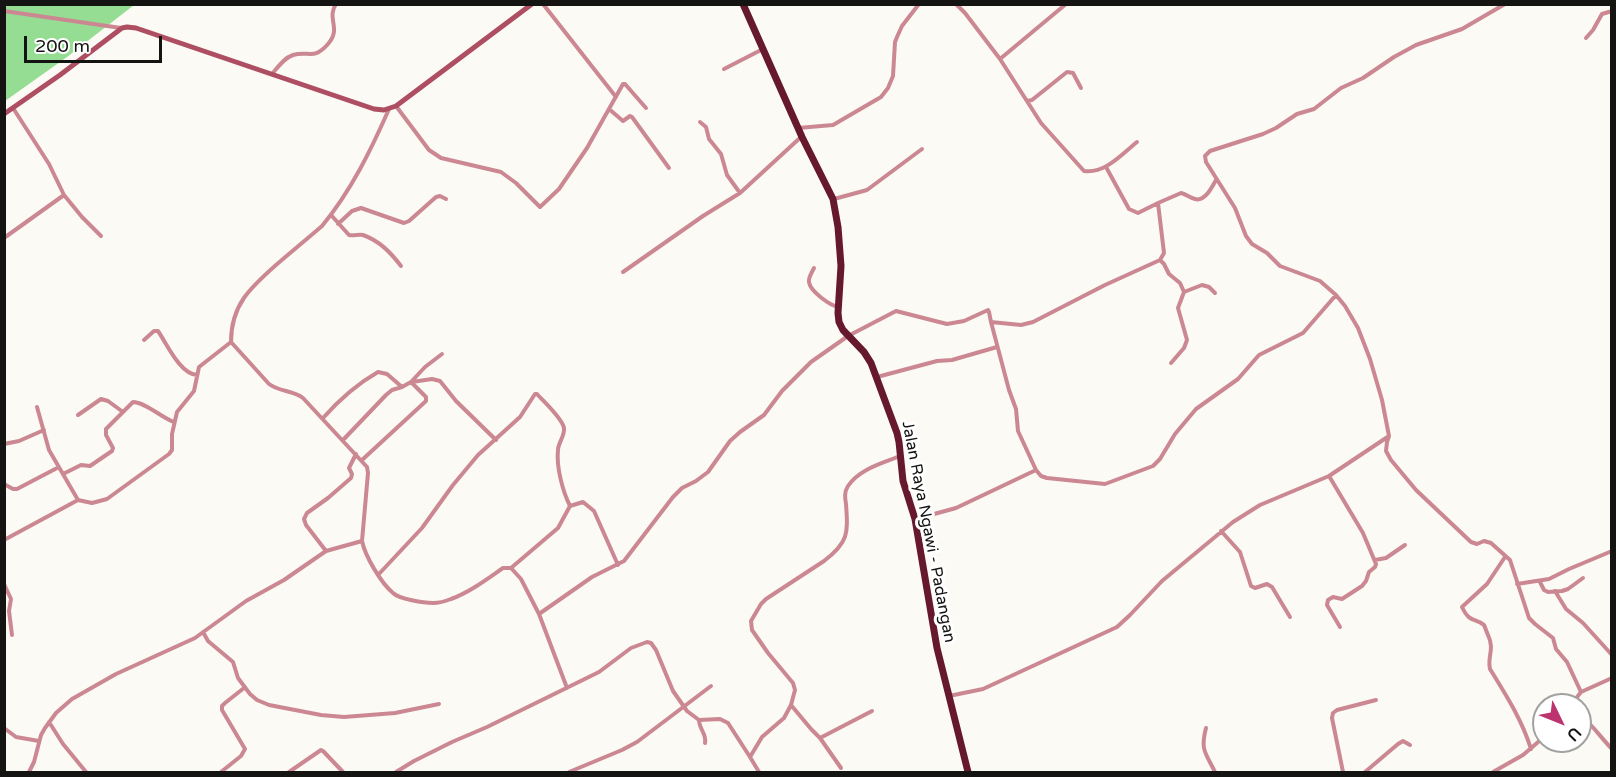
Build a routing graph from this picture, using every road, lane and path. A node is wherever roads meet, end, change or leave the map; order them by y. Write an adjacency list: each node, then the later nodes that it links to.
1 (336, 4): 16 (street)
2 (532, 4): 20 (street)
3 (543, 4): 18 (street)
4 (743, 4): 13 (highway, Jalan Raya Ngawi - Padangan)
5 (918, 4): 27 (street)
6 (956, 4): 14 (street)
7 (1066, 4): 14 (street)
8 (1505, 4): 33 (street)
9 (4, 11): 11 (street)
10 (1611, 11): 12 (street)
11 (122, 28): 16 (street); 21 (street)
12 (1586, 38)
13 (763, 48): 15 (street); 27 (highway, Jalan Raya Ngawi - Padangan)
14 (1000, 59): 19 (street)
15 (724, 69)
16 (272, 74): 23 (street)
17 (1081, 88): 19 (street)
18 (616, 97): 22 (street); 24 (street)
19 (1027, 101): 31 (street)
20 (396, 106): 23 (street); 24 (street)
21 (13, 108): 25 (street); 35 (street)
22 (646, 108)
23 (389, 109): 39 (street)
24 (609, 109): 32 (street)
25 (4, 114)
26 (700, 122): 34 (street)
27 (798, 128): 28 (highway, Jalan Raya Ngawi - Padangan)
28 (802, 137): 34 (street); 37 (highway, Jalan Raya Ngawi - Padangan)
29 (1137, 142): 31 (street)
30 (922, 149): 37 (street)
31 (1106, 167): 38 (street)
32 (669, 168)
33 (1216, 180): 38 (street); 49 (street)
34 (740, 193): 46 (street)
35 (64, 195): 41 (street); 42 (street)
36 (446, 199): 40 (street)
37 (833, 199): 50 (highway, Jalan Raya Ngawi - Padangan)
38 (1158, 203): 43 (street)
39 (331, 215): 40 (street); 54 (street)
40 (338, 224): 44 (street)
41 (101, 236)
42 (4, 238)
43 (1160, 260): 47 (street); 51 (street)
44 (401, 266)
45 (814, 268): 50 (street)
46 (623, 272)
47 (1184, 292): 48 (street); 57 (street)
48 (1215, 293)
49 (1336, 295): 68 (street); 76 (street)
50 (838, 307): 52 (highway, Jalan Raya Ngawi - Padangan)
51 (991, 322): 52 (street); 55 (street)
52 (848, 336): 59 (highway, Jalan Raya Ngawi - Padangan); 91 (street)
53 (144, 340): 58 (street)
54 (231, 342): 58 (street); 65 (street)
55 (997, 347): 59 (street); 76 (street)
56 (442, 354): 60 (street)
57 (1171, 363)
58 (196, 375): 66 (street)
59 (877, 377): 73 (highway, Jalan Raya Ngawi - Padangan)
60 (411, 382): 61 (street); 70 (street); 74 (street)
61 (402, 387): 65 (street); 69 (street)
62 (37, 407): 67 (street)
63 (123, 412): 64 (street); 66 (street); 77 (street)
64 (78, 415)
65 (323, 418): 69 (street)
66 (174, 422): 80 (street)
67 (44, 430): 71 (street); 75 (street)
68 (1389, 436): 78 (street); 89 (street)
69 (343, 440): 72 (street)
70 (496, 440): 81 (street); 93 (street)
71 (4, 444)
72 (356, 454): 74 (street); 87 (street)
73 (901, 456): 82 (highway, Jalan Raya Ngawi - Padangan); 113 (street)
74 (362, 460): 85 (street)
75 (59, 467): 77 (street); 79 (street)
76 (1036, 470): 82 (street)
77 (63, 474): 80 (street)
78 (1329, 476): 83 (street); 90 (street)
79 (4, 484)
80 (78, 500): 84 (street)
81 (570, 506): 91 (street); 92 (street)
82 (915, 519): 110 (highway, Jalan Raya Ngawi - Padangan)
83 (1221, 531): 100 (street); 110 (street)
84 (4, 540)
85 (362, 541): 87 (street); 93 (street)
86 (1405, 545): 90 (street)
87 (326, 550): 102 (street)
88 (1611, 551): 95 (street)
89 (1505, 557): 97 (street); 125 (street)
90 (1375, 560): 101 (street)
91 (618, 565): 99 (street)
92 (511, 568): 93 (street); 99 (street)
93 (378, 575)
94 (1583, 578): 98 (street)
95 (1539, 581): 97 (street); 98 (street)
96 (4, 584): 103 (street)
97 (1517, 584): 109 (street)
98 (1555, 591): 104 (street)
99 (539, 614): 108 (street)
100 (1290, 617)
101 (1340, 627)
102 (203, 632): 107 (street); 117 (street)
103 (12, 634)
104 (1611, 655)
105 (1611, 678): 109 (street)
106 (711, 686): 114 (street)
107 (244, 688): 112 (street); 132 (street)
108 (567, 688): 114 (street); 135 (street)
109 (1581, 693)
110 (949, 696): 138 (highway, Jalan Raya Ngawi - Padangan)
111 (1376, 700): 140 (street)
112 (439, 704)
113 (791, 705): 121 (street); 127 (street)
114 (683, 706): 116 (street); 136 (street)
115 (872, 711): 121 (street)
116 (699, 720): 123 (street); 127 (street)
117 (49, 722): 122 (street); 131 (street)
118 (1592, 727): 126 (street)
119 (4, 728): 122 (street)
120 (1206, 728): 139 (street)
121 (820, 738): 128 (street)
122 (39, 741): 130 (street)
123 (705, 744)
124 (1410, 745): 141 (street)
125 (1531, 749): 129 (street)
126 (1611, 749)
127 (750, 757): 137 (street)
128 (841, 768)
129 (1501, 770): 142 (street)
130 (29, 772)
131 (86, 772)
132 (221, 772)
133 (290, 772): 134 (street)
134 (343, 772)
135 (396, 772)
136 (569, 772)
137 (759, 772)
138 (968, 772)
139 (1215, 772)
140 (1343, 772)
141 (1365, 772)
142 (1493, 772)

